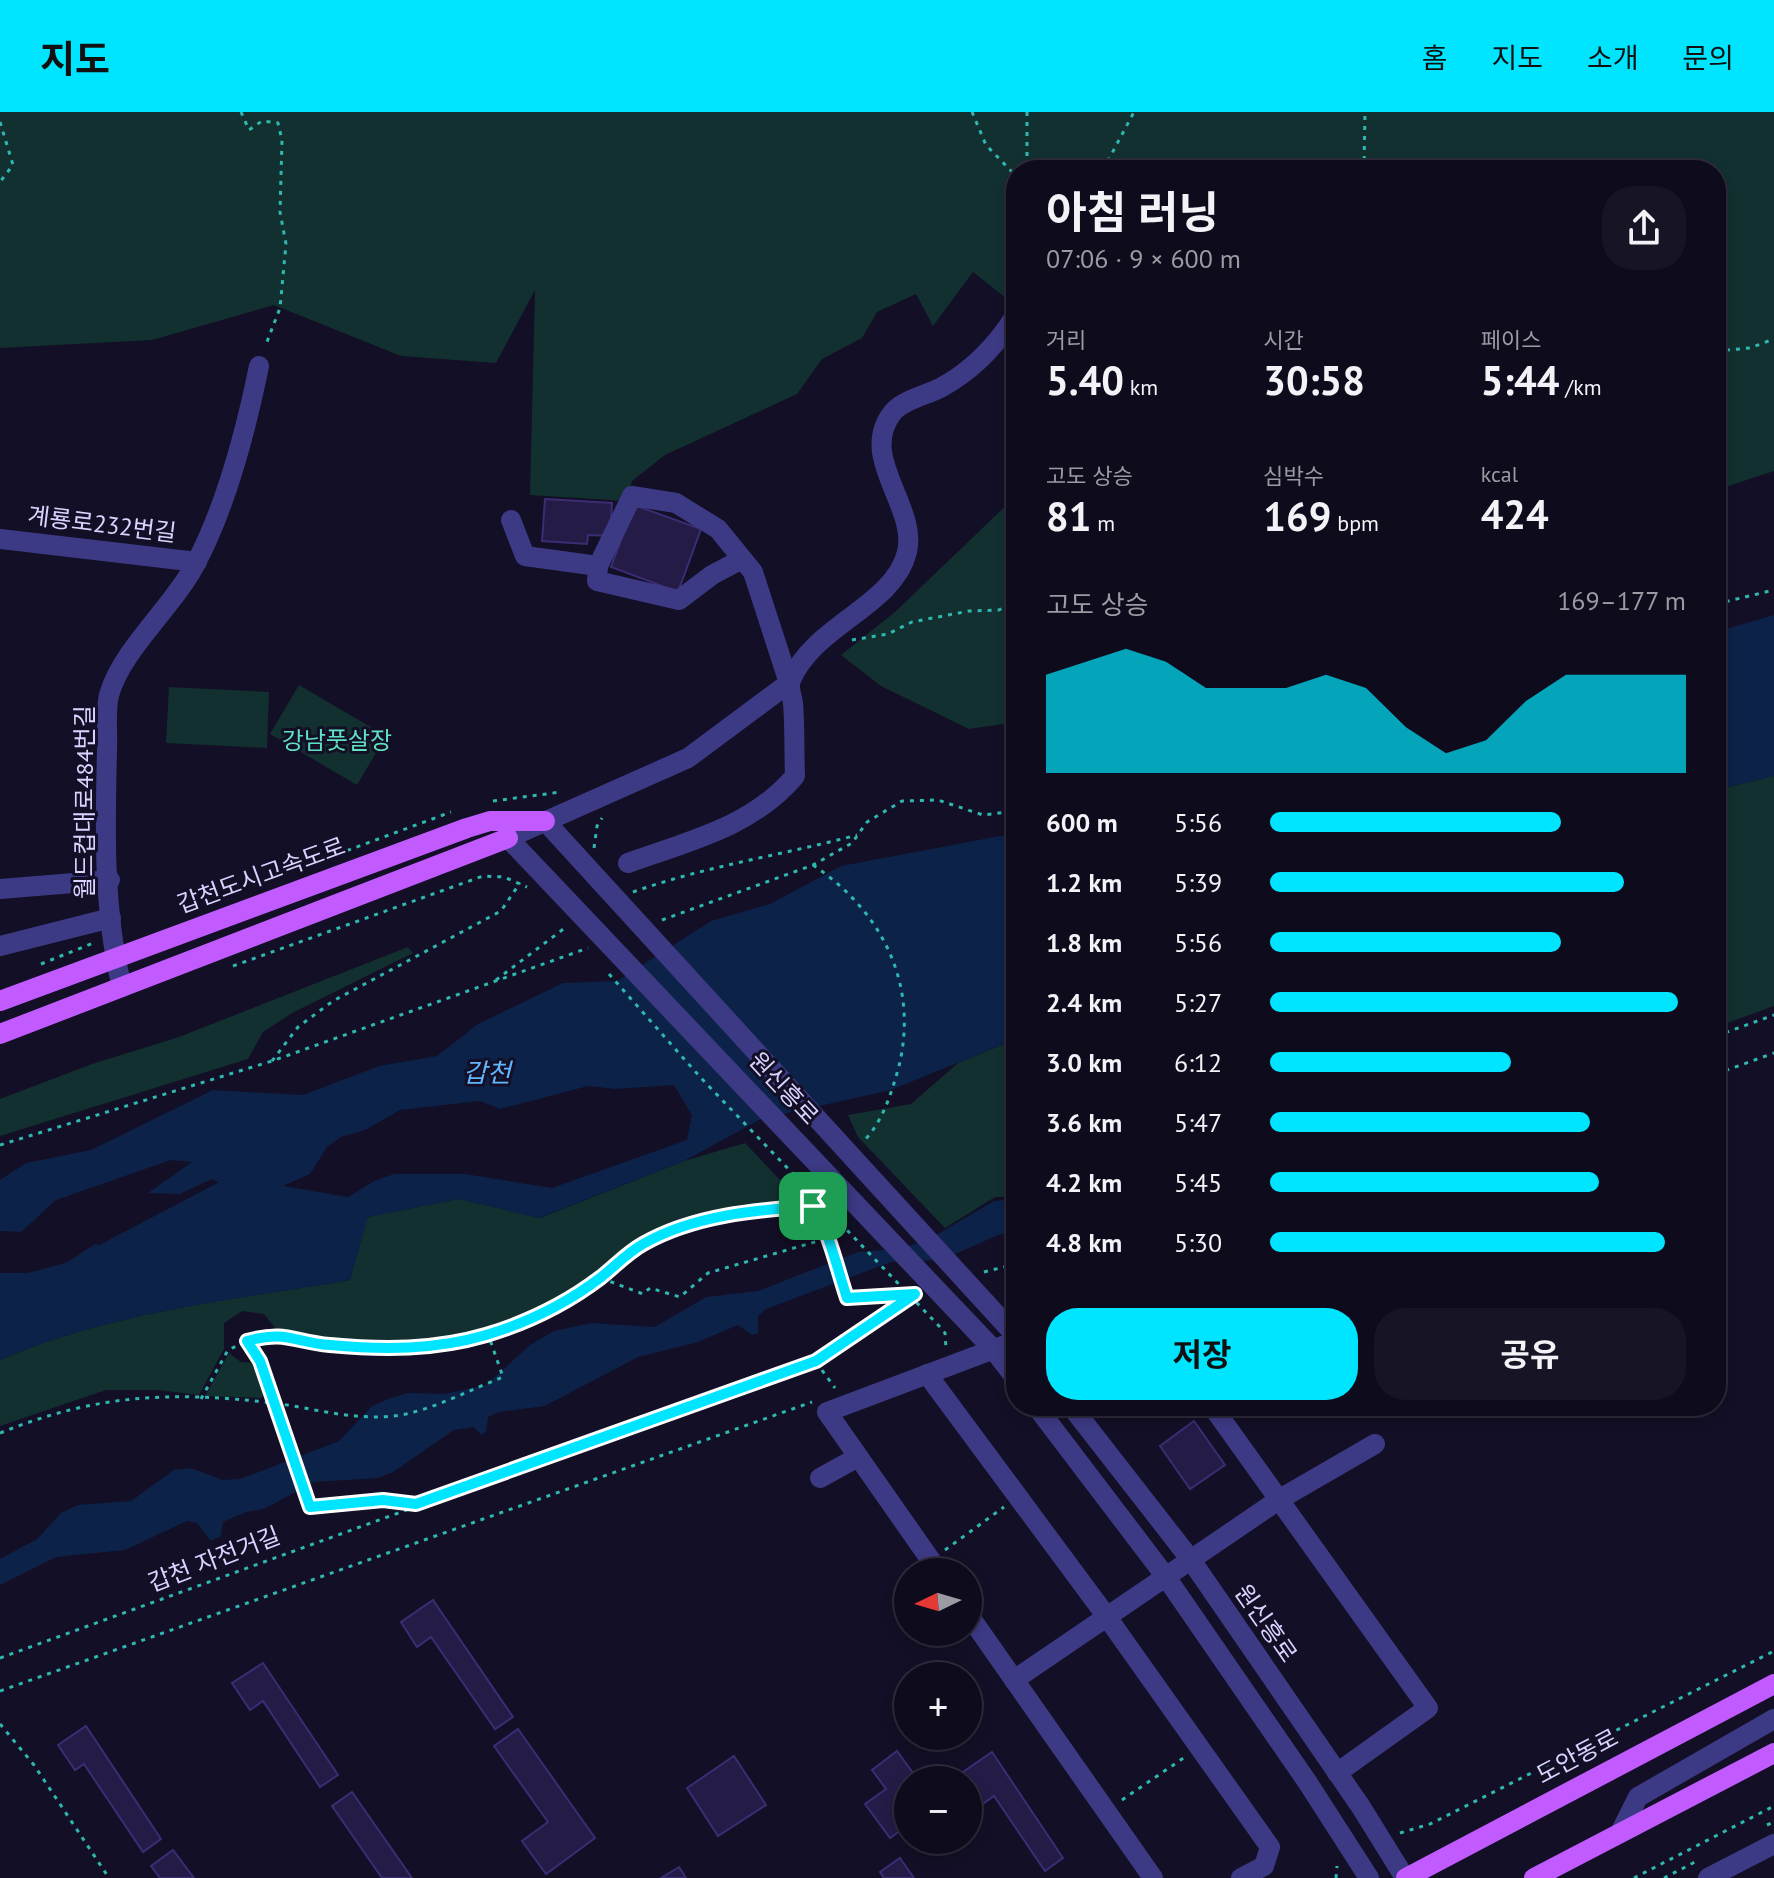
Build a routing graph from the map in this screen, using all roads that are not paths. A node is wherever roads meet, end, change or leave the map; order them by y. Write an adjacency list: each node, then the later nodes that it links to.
1 (1006, 330): 8 (street)
2 (259, 366): 5 (street, 월드컵대로484번길)
3 (511, 520): 6 (street)
4 (0, 539): 5 (street, 계룡로232번길)
5 (197, 562): 12 (street, 월드컵대로484번길)
6 (598, 566): 7 (street); 7 (street)
7 (747, 566): 8 (street)
8 (789, 683): 9 (street); 11 (street)
9 (545, 821): 10 (street); 16 (main road, 갑천도시고속도로); 20 (street, 원신흥로)
10 (508, 838): 17 (main road); 22 (street, 원신흥로)
11 (628, 863)
12 (110, 880): 13 (street); 14 (street, 월드컵대로484번길)
13 (0, 889)
14 (111, 918): 15 (street); 16 (street, 월드컵대로484번길)
15 (0, 946)
16 (107, 948): 17 (street, 월드컵대로484번길); 18 (main road, 갑천도시고속도로)
17 (122, 987): 19 (main road)
18 (0, 1001)
19 (0, 1034)
20 (1006, 1327)
21 (1006, 1343): 22 (street)
22 (993, 1349): 23 (street, 원신흥로); 24 (street)
23 (1006, 1366)
24 (927, 1374): 29 (street); 35 (street)
25 (1044, 1416): 34 (street)
26 (1079, 1416): 33 (street, 원신흥로)
27 (1219, 1416): 31 (street)
28 (1375, 1444): 31 (street)
29 (858, 1457): 30 (street); 32 (street)
30 (820, 1478)
31 (1280, 1499): 33 (street); 41 (street)
32 (935, 1558)
33 (1191, 1560): 34 (street); 41 (street, 원신흥로)
34 (1166, 1577): 35 (street); 47 (street)
35 (1107, 1617): 37 (street); 46 (street)
36 (982, 1634): 37 (street)
37 (1014, 1680): 45 (street)
38 (1774, 1684): 48 (main road, 도안동로)
39 (1774, 1719): 42 (street)
40 (1774, 1753): 42 (main road)
41 (1337, 1773): 48 (street, 원신흥로)
42 (1620, 1833): 49 (main road)
43 (1774, 1844): 44 (street)
44 (1721, 1875)
45 (1153, 1878)
46 (1241, 1878)
47 (1369, 1878)
48 (1406, 1878)
49 (1534, 1878)

